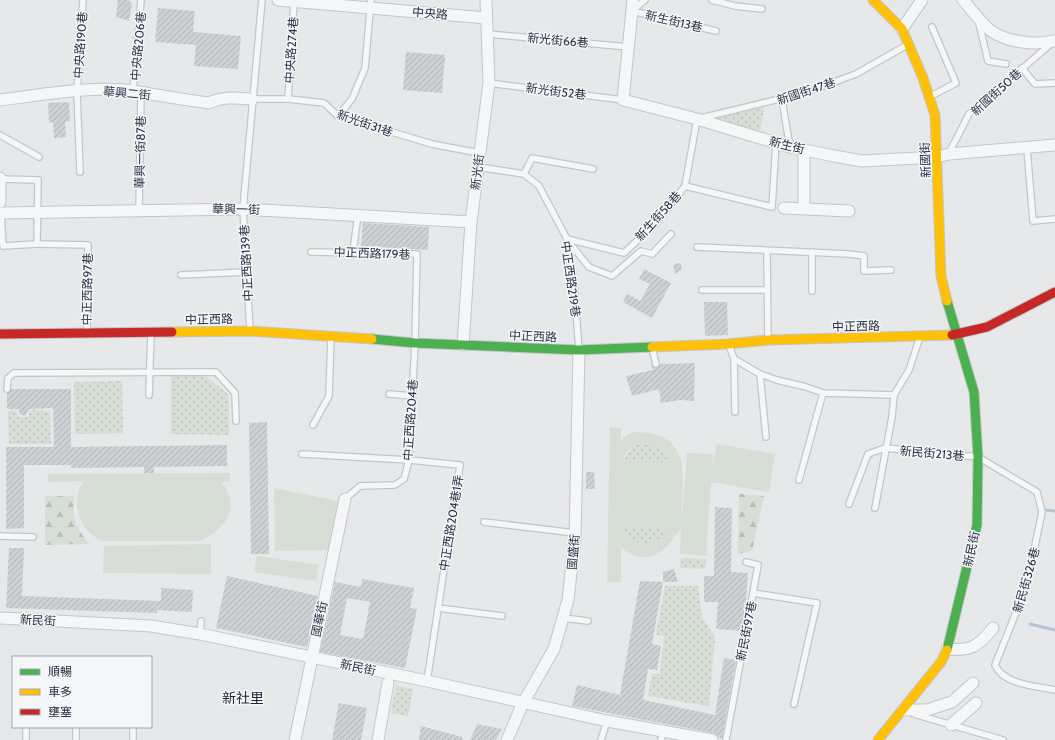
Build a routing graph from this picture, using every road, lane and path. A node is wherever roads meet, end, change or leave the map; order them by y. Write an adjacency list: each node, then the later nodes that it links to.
1 (83, 0): 29 (lane, 中央路190巷)
2 (142, 0): 30 (lane, 中央路206巷)
3 (262, 0): 32 (lane, 中正西路139巷)
4 (278, 0): 12 (street, 中央路)
5 (486, 0): 17 (street, 新光街)
6 (633, 0): 15 (street)
7 (645, 0): 15 (lane)
8 (712, 0): 14 (lane)
9 (873, 0): 19 (main road, 新國街)
10 (922, 0): 19 (street)
11 (964, 0): 16 (street)
12 (294, 2): 13 (street, 中央路); 33 (lane, 中央路274巷)
13 (371, 4): 17 (street, 中央路); 37 (lane)
14 (762, 9)
15 (632, 11): 20 (lane, 新生街13巷); 24 (street)
16 (978, 16): 22 (street); 25 (lane)
17 (486, 18): 21 (street, 新光街)
18 (932, 27): 31 (lane)
19 (902, 29): 23 (main road, 新國街)
20 (716, 31)
21 (488, 34): 24 (lane, 新光街66巷); 27 (street, 新光街)
22 (1055, 40): 26 (lane, 新國街50巷)
23 (909, 44): 31 (main road, 新國街); 36 (lane, 新國街47巷)
24 (628, 47): 35 (street)
25 (1006, 64)
26 (1022, 68): 28 (lane); 46 (lane, 新國街50巷)
27 (489, 83): 35 (lane, 新光街52巷); 45 (street, 新光街)
28 (1055, 83)
29 (77, 91): 30 (street, 華興二街); 34 (street, 華興二街); 51 (lane, 中央路190巷)
30 (137, 92): 32 (street, 華興二街); 59 (lane, 華興一街87巷)
31 (929, 97): 48 (main road, 新國街)
32 (252, 99): 33 (lane, 新光街31巷); 58 (lane, 中正西路139巷)
33 (288, 99): 37 (lane, 新光街31巷)
34 (0, 100)
35 (623, 100): 38 (street, 新生街)
36 (782, 100): 38 (lane, 新國街47巷); 42 (lane)
37 (338, 116): 45 (lane, 新光街31巷)
38 (697, 119): 40 (street, 新生街); 54 (lane, 新生街58巷)
39 (0, 135): 47 (lane)
40 (776, 144): 42 (street, 新生街); 54 (lane)
41 (1055, 145): 43 (street, 新生街)
42 (790, 147): 44 (street, 新生街)
43 (1027, 148): 46 (street, 新生街); 63 (lane)
44 (804, 150): 48 (street, 新生街); 56 (street)
45 (479, 154): 49 (street, 新光街)
46 (949, 154): 48 (street, 新生街)
47 (39, 157)
48 (937, 157): 85 (main road, 新國街)
49 (478, 167): 52 (lane); 64 (street, 新光街)
50 (593, 169): 52 (lane)
51 (80, 172)
52 (524, 174): 66 (lane, 中正西路219巷)
53 (0, 178): 57 (street); 61 (lane)
54 (685, 186): 66 (lane, 新生街58巷)
55 (784, 208): 56 (street)
56 (804, 208): 60 (street)
57 (0, 209): 61 (street, 華興一街); 67 (lane)
58 (243, 209): 59 (street, 華興一街); 62 (street, 華興一街); 74 (lane, 中正西路139巷)
59 (139, 210): 61 (street, 華興一街)
60 (849, 211)
61 (37, 213): 67 (lane)
62 (358, 214): 64 (street, 華興一街); 71 (lane)
63 (1055, 219)
64 (471, 222): 90 (street, 新光街)
65 (671, 234): 66 (lane)
66 (567, 239): 92 (lane, 中正西路219巷)
67 (37, 244): 81 (lane, 中正西路97巷)
68 (696, 248): 69 (lane)
69 (767, 251): 72 (lane); 77 (lane)
70 (311, 252): 71 (lane, 中正西路179巷)
71 (353, 252): 88 (lane, 中正西路179巷)
72 (812, 252): 73 (lane); 78 (lane)
73 (891, 270)
74 (247, 272): 75 (lane); 80 (lane, 中正西路139巷)
75 (181, 275)
76 (702, 290): 77 (lane)
77 (767, 290): 87 (lane)
78 (812, 291)
79 (1055, 292): 85 (main road, 中正西路)
80 (250, 331): 82 (main road, 中正西路); 84 (main road, 中正西路)
81 (87, 332): 82 (main road, 中正西路); 83 (main road, 中正西路)
82 (152, 332): 95 (lane)
83 (0, 334)
84 (331, 335): 88 (main road, 中正西路); 105 (lane)
85 (957, 335): 86 (main road, 中正西路); 109 (main road, 新民街)
86 (920, 337): 87 (main road, 中正西路); 101 (lane)
87 (768, 340): 89 (main road, 中正西路)
88 (415, 343): 90 (main road, 中正西路); 102 (lane, 中正西路204巷)
89 (728, 344): 91 (main road, 中正西路); 93 (lane)
90 (463, 345): 92 (main road, 中正西路)
91 (652, 347): 92 (main road, 中正西路); 94 (lane)
92 (580, 350): 116 (street, 國盛街)
93 (734, 359): 96 (lane); 103 (lane)
94 (656, 364)
95 (150, 372): 97 (lane); 100 (lane); 104 (lane)
96 (760, 374): 98 (lane); 106 (lane)
97 (7, 389)
98 (823, 393): 101 (lane); 111 (lane)
99 (388, 394): 102 (lane)
100 (149, 395)
101 (894, 395): 107 (lane)
102 (412, 396): 110 (lane, 中正西路204巷)
103 (735, 412)
104 (236, 421)
105 (314, 425)
106 (766, 437)
107 (885, 448): 109 (lane, 新民街213巷); 113 (lane); 114 (lane)
108 (302, 454): 110 (lane)
109 (978, 457): 129 (main road, 新民街); 134 (lane, 新民街326巷)
110 (409, 460): 112 (lane, 中正西路204巷); 121 (lane, 中正西路204巷1弄)
111 (799, 480)
112 (345, 499): 130 (street, 國華街)
113 (849, 504)
114 (875, 508)
115 (484, 522): 116 (lane)
116 (575, 533): 124 (street, 國盛街)
117 (0, 536): 118 (lane)
118 (33, 537)
119 (746, 562): 120 (lane)
120 (754, 593): 137 (lane, 新民街97巷); 153 (lane, 新民街97巷)
121 (438, 608): 122 (lane); 131 (lane, 中正西路204巷1弄)
122 (502, 616)
123 (0, 618): 128 (street, 新民街)
124 (563, 618): 126 (lane); 135 (street, 國盛街)
125 (201, 621): 128 (lane)
126 (588, 621)
127 (993, 628): 129 (street)
128 (200, 634): 130 (street, 新民街)
129 (947, 649): 138 (main road, 新民街)
130 (311, 657): 131 (street, 新民街); 148 (street, 國華街)
131 (428, 681): 135 (street, 新民街)
132 (388, 683): 149 (street)
133 (973, 683): 138 (street)
134 (1055, 690)
135 (523, 703): 139 (street, 新民街); 150 (street, 國盛街)
136 (976, 703): 140 (street)
137 (794, 704)
138 (903, 710): 140 (lane); 154 (main road, 新民街)
139 (607, 721): 144 (street, 新民街); 151 (lane)
140 (950, 725): 155 (lane)
141 (26, 728): 145 (lane)
142 (76, 728): 146 (lane)
143 (133, 728): 147 (lane)
144 (662, 736): 152 (street, 新民街)
145 (26, 740)
146 (76, 740)
147 (133, 740)
148 (295, 740)
149 (378, 740)
150 (507, 740)
151 (601, 740)
152 (712, 740)
153 (726, 740)
154 (878, 740)
155 (1003, 740)

